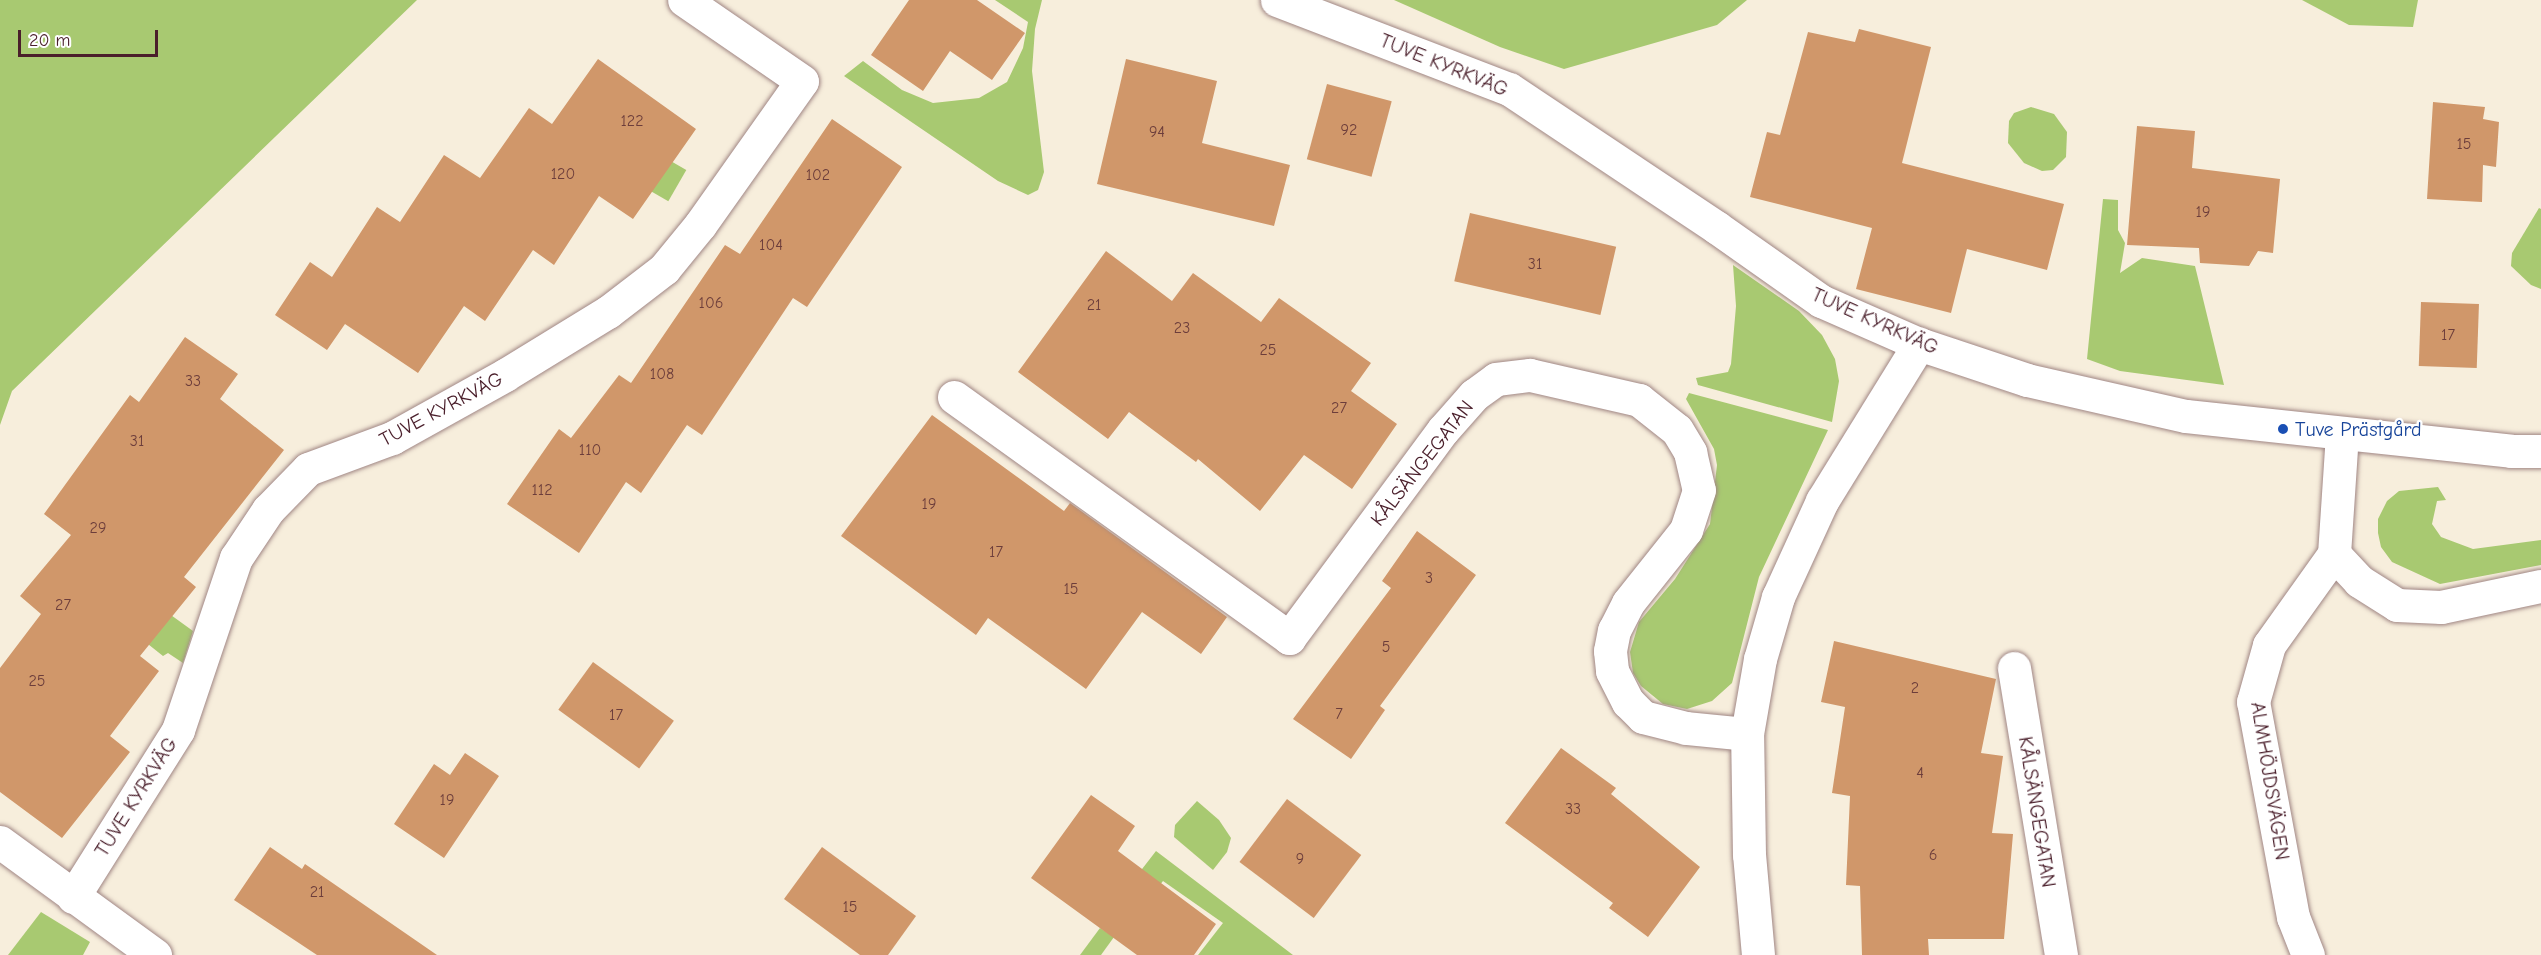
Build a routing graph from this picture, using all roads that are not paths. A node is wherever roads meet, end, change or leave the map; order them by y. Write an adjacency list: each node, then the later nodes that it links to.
1 (684, 0): 12 (street, TUVE KYRKVÄG)
2 (1277, 0): 3 (street, TUVE KYRKVÄG)
3 (1919, 344): 5 (street, TUVE KYRKVÄG); 10 (street)
4 (954, 397): 10 (street, KÅLSÄNGEGATAN)
5 (2343, 434): 6 (street, TUVE KYRKVÄG); 7 (street)
6 (2541, 451)
7 (2334, 554): 8 (street); 16 (street, ALMHÖJDSVÄGEN)
8 (2541, 586)
9 (2014, 669): 15 (street, KÅLSÄNGEGATAN)
10 (1747, 734): 14 (street)
11 (0, 842): 12 (street)
12 (73, 897): 13 (street)
13 (155, 955)
14 (1758, 955)
15 (2061, 955)
16 (2308, 955)

